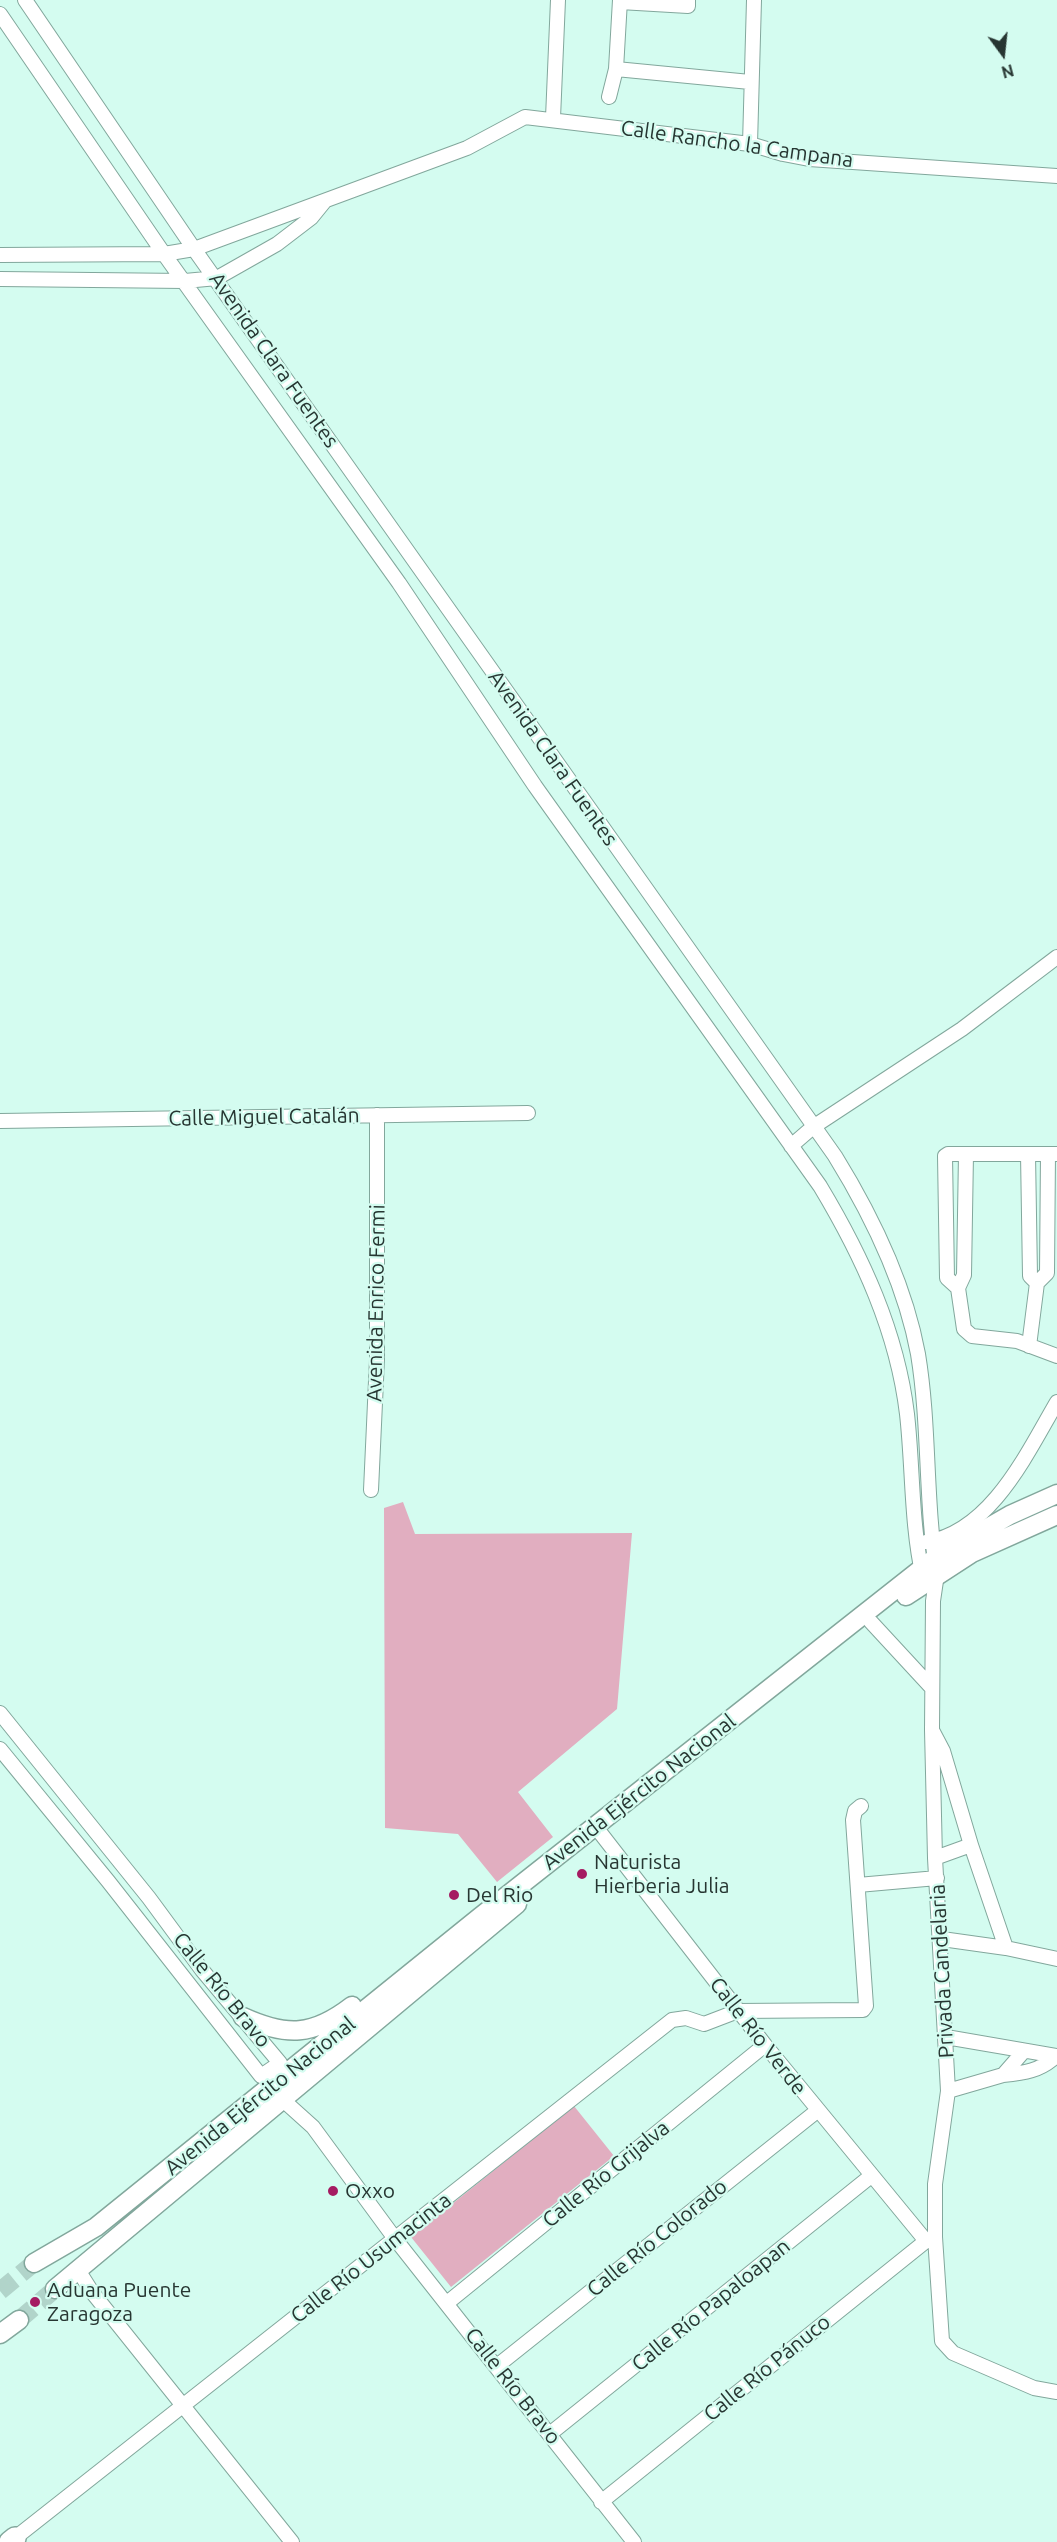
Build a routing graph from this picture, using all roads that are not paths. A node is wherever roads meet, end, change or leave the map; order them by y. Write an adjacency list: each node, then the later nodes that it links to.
1 (25, 0): 14 (street, Avenida Clara Fuentes)
2 (558, 0): 10 (street)
3 (754, 0): 8 (street)
4 (620, 1): 5 (street); 7 (street)
5 (688, 3)
6 (0, 14): 15 (street, Avenida Clara Fuentes)
7 (616, 69): 8 (street); 9 (street)
8 (750, 82): 11 (street)
9 (609, 97)
10 (553, 118): 11 (street, Calle Rancho la Campana); 13 (street, Calle Rancho la Campana)
11 (750, 144): 12 (street, Calle Rancho la Campana)
12 (1057, 176)
13 (324, 201): 14 (street); 17 (street)
14 (195, 249): 15 (street); 17 (street, Avenida Clara Fuentes)
15 (164, 254): 16 (street); 19 (street, Avenida Clara Fuentes)
16 (0, 255)
17 (217, 278): 19 (street); 24 (street, Avenida Clara Fuentes)
18 (0, 279): 19 (street)
19 (185, 281): 25 (street, Avenida Clara Fuentes)
20 (1057, 957): 24 (street)
21 (528, 1113): 22 (street, Calle Miguel Catalán)
22 (377, 1115): 23 (street, Calle Miguel Catalán); 34 (street, Avenida Enrico Fermi)
23 (0, 1121)
24 (813, 1126): 25 (street); 38 (street, Avenida Clara Fuentes)
25 (791, 1146): 37 (street, Avenida Clara Fuentes)
26 (966, 1154): 27 (street); 30 (street); 30 (street)
27 (1028, 1154): 28 (street); 29 (street)
28 (1052, 1154): 29 (street)
29 (1037, 1283): 31 (street)
30 (958, 1288): 31 (street)
31 (1029, 1346): 32 (street)
32 (1057, 1356)
33 (1057, 1402): 38 (street)
34 (371, 1490)
35 (1057, 1494): 38 (main road, Avenida Ejército Nacional)
36 (1057, 1515): 38 (main road, Avenida Ejército Nacional)
37 (918, 1543): 38 (street, Avenida Clara Fuentes); 38 (street)
38 (930, 1565): 39 (main road, Avenida Ejército Nacional); 40 (street, Privada Candelaria); 45 (main road, Avenida Ejército Nacional)
39 (871, 1622): 40 (street); 45 (main road, Avenida Ejército Nacional)
40 (932, 1688): 42 (street, Privada Candelaria)
41 (0, 1713): 48 (street, Calle Río Bravo)
42 (932, 1730): 46 (street); 47 (street, Privada Candelaria)
43 (0, 1749): 50 (street, Calle Río Bravo)
44 (861, 1806): 51 (street)
45 (599, 1831): 52 (main road, Avenida Ejército Nacional); 59 (street, Calle Río Verde); 66 (main road, Avenida Ejército Nacional)
46 (971, 1845): 47 (street); 56 (street)
47 (935, 1858): 49 (street, Privada Candelaria)
48 (126, 1869): 50 (street); 53 (street, Calle Río Bravo)
49 (937, 1878): 51 (street); 54 (street, Privada Candelaria)
50 (108, 1881): 55 (street, Calle Río Bravo)
51 (858, 1885): 59 (street)
52 (480, 1917): 58 (main road, Avenida Ejército Nacional); 60 (main road)
53 (176, 1933): 55 (street); 60 (street, Calle Río Bravo)
54 (942, 1939): 56 (street); 61 (street, Privada Candelaria)
55 (159, 1947): 60 (street, Calle Río Bravo)
56 (1006, 1948): 57 (street)
57 (1057, 1959)
58 (369, 2007): 68 (main road); 74 (main road, Avenida Ejército Nacional)
59 (738, 2011): 62 (street, Calle Río Verde); 73 (street, Calle Río Usumacinta)
60 (243, 2017)
61 (946, 2037): 63 (street); 67 (street, Privada Candelaria)
62 (765, 2045): 69 (street, Calle Río Verde); 77 (street, Calle Río Grijalva)
63 (1024, 2051): 64 (street); 65 (street)
64 (1056, 2056): 65 (street)
65 (1003, 2075): 67 (street)
66 (298, 2088): 68 (main road, Avenida Ejército Nacional); 70 (street, Calle Río Bravo)
67 (948, 2091): 72 (street, Privada Candelaria)
68 (283, 2100): 70 (street, Calle Río Bravo); 75 (main road, Avenida Ejército Nacional)
69 (817, 2110): 71 (street, Calle Río Verde); 80 (street, Calle Río Colorado)
70 (304, 2116): 73 (street, Calle Río Bravo)
71 (871, 2176): 72 (street, Calle Río Verde); 83 (street, Calle Río Papaloapan)
72 (931, 2239): 81 (street, Privada Candelaria); 84 (street, Calle Río Pánuco)
73 (396, 2240): 77 (street, Calle Río Bravo); 82 (street, Calle Río Usumacinta)
74 (34, 2263)
75 (78, 2270): 76 (main road, Avenida Ejército Nacional); 82 (street)
76 (55, 2289)
77 (447, 2303): 80 (street, Calle Río Bravo)
78 (19, 2320): 79 (main road)
79 (0, 2334)
80 (497, 2366): 83 (street, Calle Río Bravo)
81 (1057, 2392)
82 (182, 2405): 85 (street, Calle Río Usumacinta); 86 (street)
83 (551, 2433): 84 (street, Calle Río Bravo)
84 (601, 2502): 87 (street, Calle Río Bravo)
85 (12, 2540)
86 (292, 2542)
87 (634, 2542)

